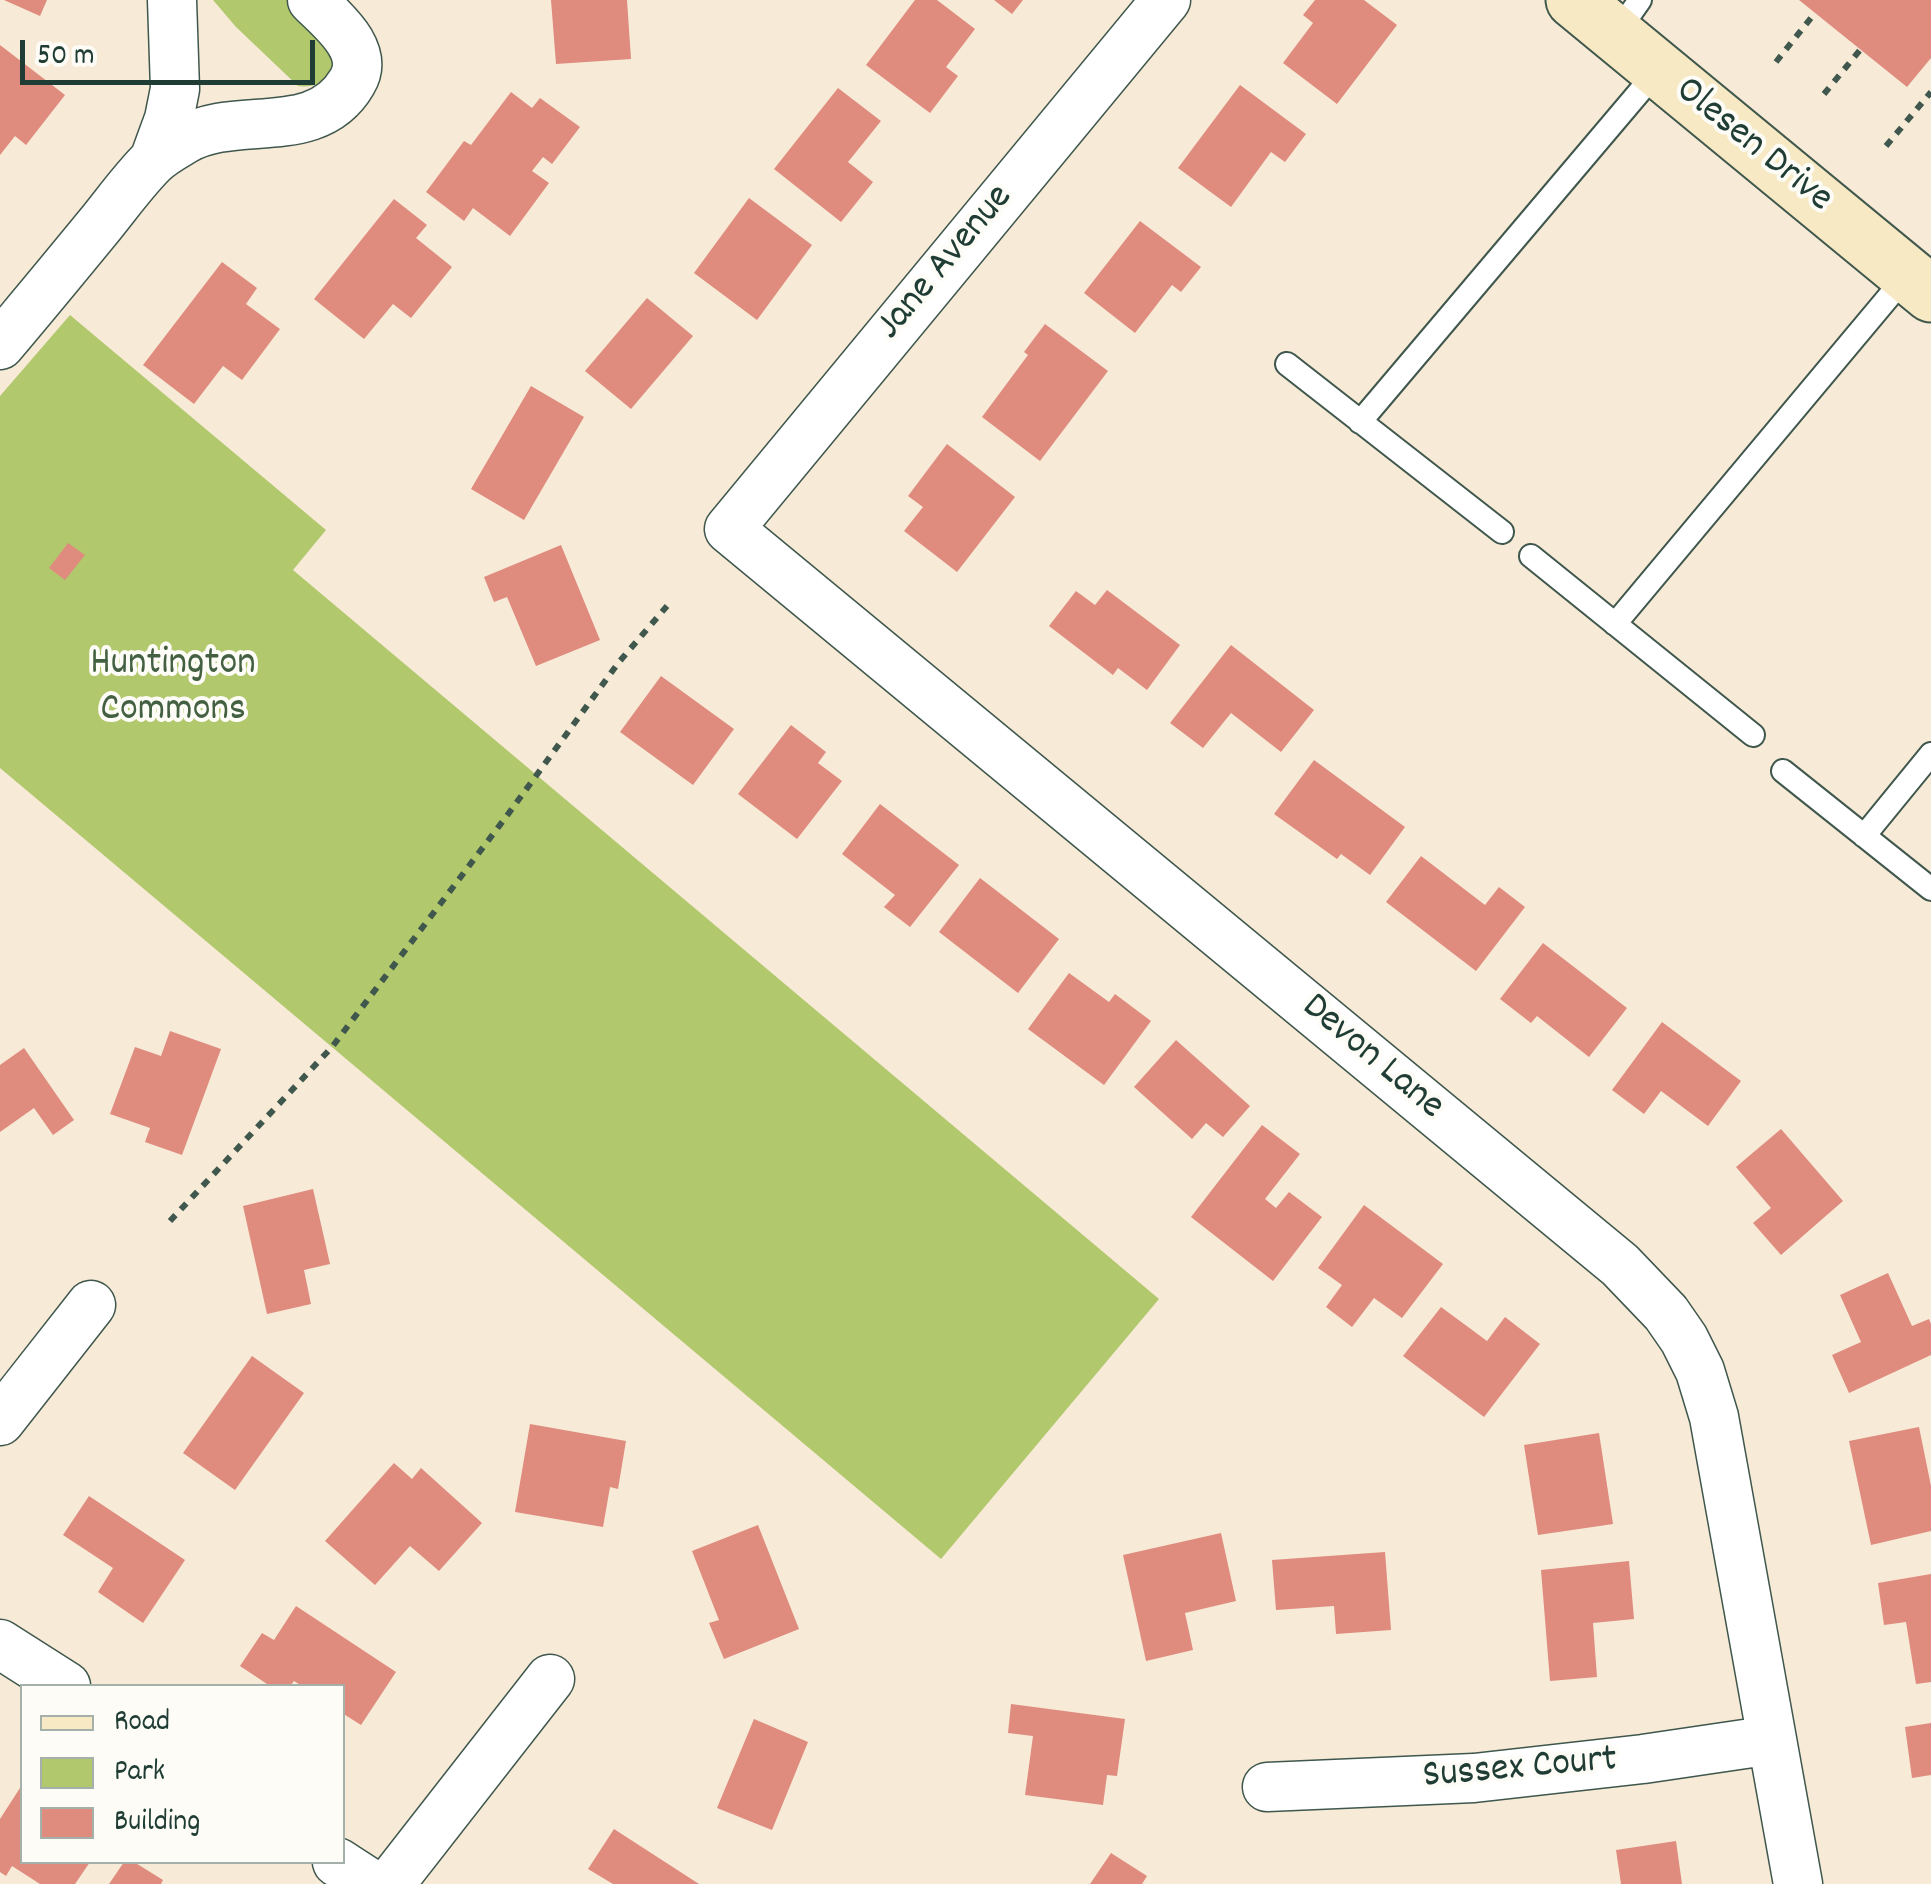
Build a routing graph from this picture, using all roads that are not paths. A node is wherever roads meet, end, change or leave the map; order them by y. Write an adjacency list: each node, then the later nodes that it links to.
1 (172, 0): 7 (street)
2 (312, 0): 7 (street)
3 (1166, 0): 12 (street, Jane Avenue)
4 (1574, 0): 5 (street, Olesen Drive)
5 (1628, 18): 6 (street, Olesen Drive)
6 (1658, 70): 8 (street, Olesen Drive); 11 (lane)
7 (154, 160): 9 (street)
8 (1919, 284): 15 (lane)
9 (0, 345)
10 (1287, 364): 11 (lane)
11 (1360, 422): 13 (lane)
12 (729, 529): 26 (street, Devon Lane)
13 (1502, 532)
14 (1531, 556): 15 (lane)
15 (1615, 624): 16 (lane)
16 (1753, 735)
17 (1931, 754): 19 (lane)
18 (1784, 771): 19 (lane)
19 (1864, 836): 20 (lane)
20 (1931, 889)
21 (92, 1305): 22 (street)
22 (0, 1421)
23 (0, 1644): 25 (street)
24 (550, 1679): 30 (street)
25 (63, 1684)
26 (1772, 1740): 27 (street, Sussex Court); 31 (street, Devon Lane)
27 (1267, 1787)
28 (339, 1864): 29 (street)
29 (372, 1884)
30 (390, 1884)
31 (1798, 1884)

